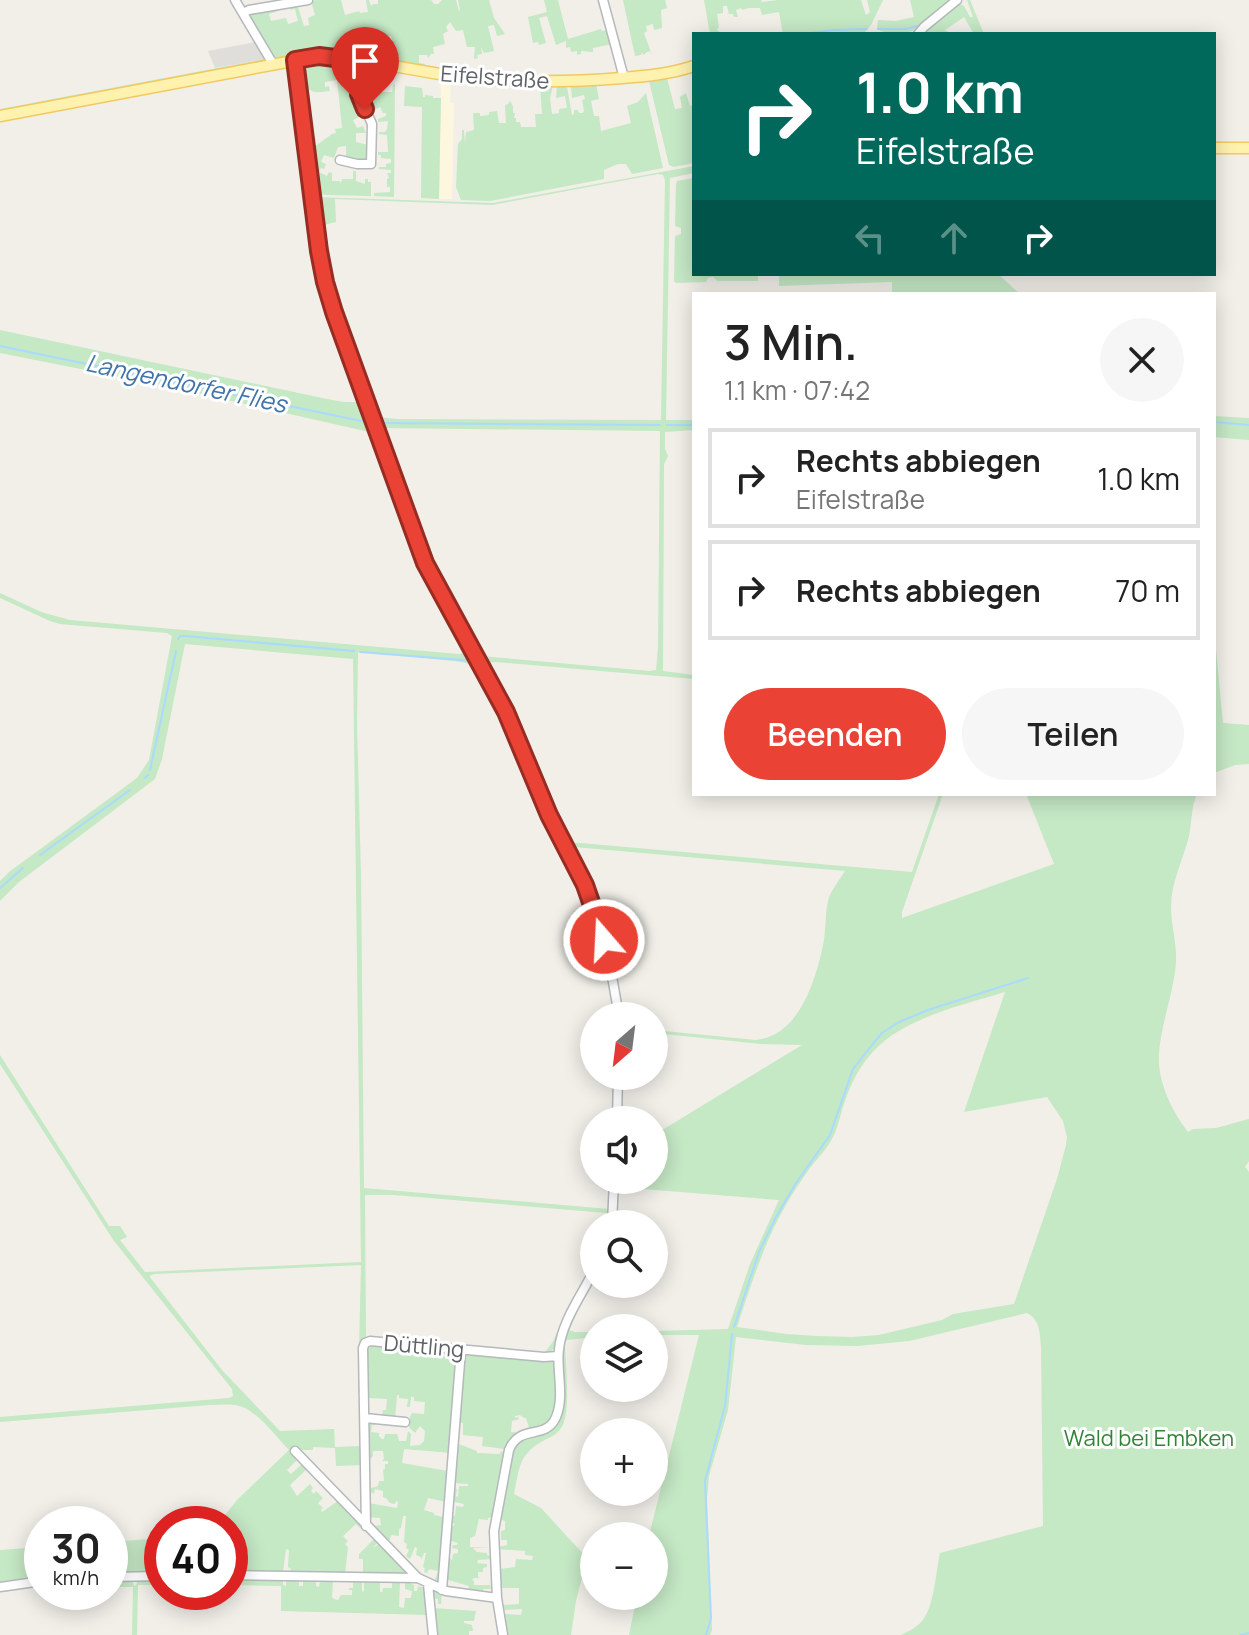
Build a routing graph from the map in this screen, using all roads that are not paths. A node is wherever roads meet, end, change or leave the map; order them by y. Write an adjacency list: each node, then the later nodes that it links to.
1 (235, 0): 5 (street)
2 (308, 0): 5 (street)
3 (603, 0): 11 (street)
4 (957, 0): 6 (street)
5 (243, 13): 9 (street)
6 (920, 32)
7 (295, 60): 8 (main road, Eifelstraße); 9 (main road, Eifelstraße); 16 (street)
8 (359, 61): 11 (main road, Eifelstraße); 15 (street)
9 (273, 64): 12 (main road, Eifelstraße)
10 (692, 67): 11 (main road, Eifelstraße)
11 (624, 78)
12 (0, 116)
13 (1216, 148): 14 (main road)
14 (1249, 148)
15 (340, 160)
16 (617, 1002)
17 (580, 1298): 19 (street)
18 (461, 1350): 19 (street, Düttling); 20 (street, Düttling); 29 (street)
19 (558, 1356): 30 (street)
20 (365, 1418): 21 (street); 23 (street, Düttling)
21 (405, 1422)
22 (295, 1451): 23 (street)
23 (366, 1526): 25 (street)
24 (248, 1575): 25 (street)
25 (418, 1578): 27 (street)
26 (24, 1584): 28 (street)
27 (428, 1584): 29 (street); 31 (street)
28 (0, 1587)
29 (442, 1590): 30 (street)
30 (497, 1598): 32 (street)
31 (433, 1635)
32 (503, 1635)

